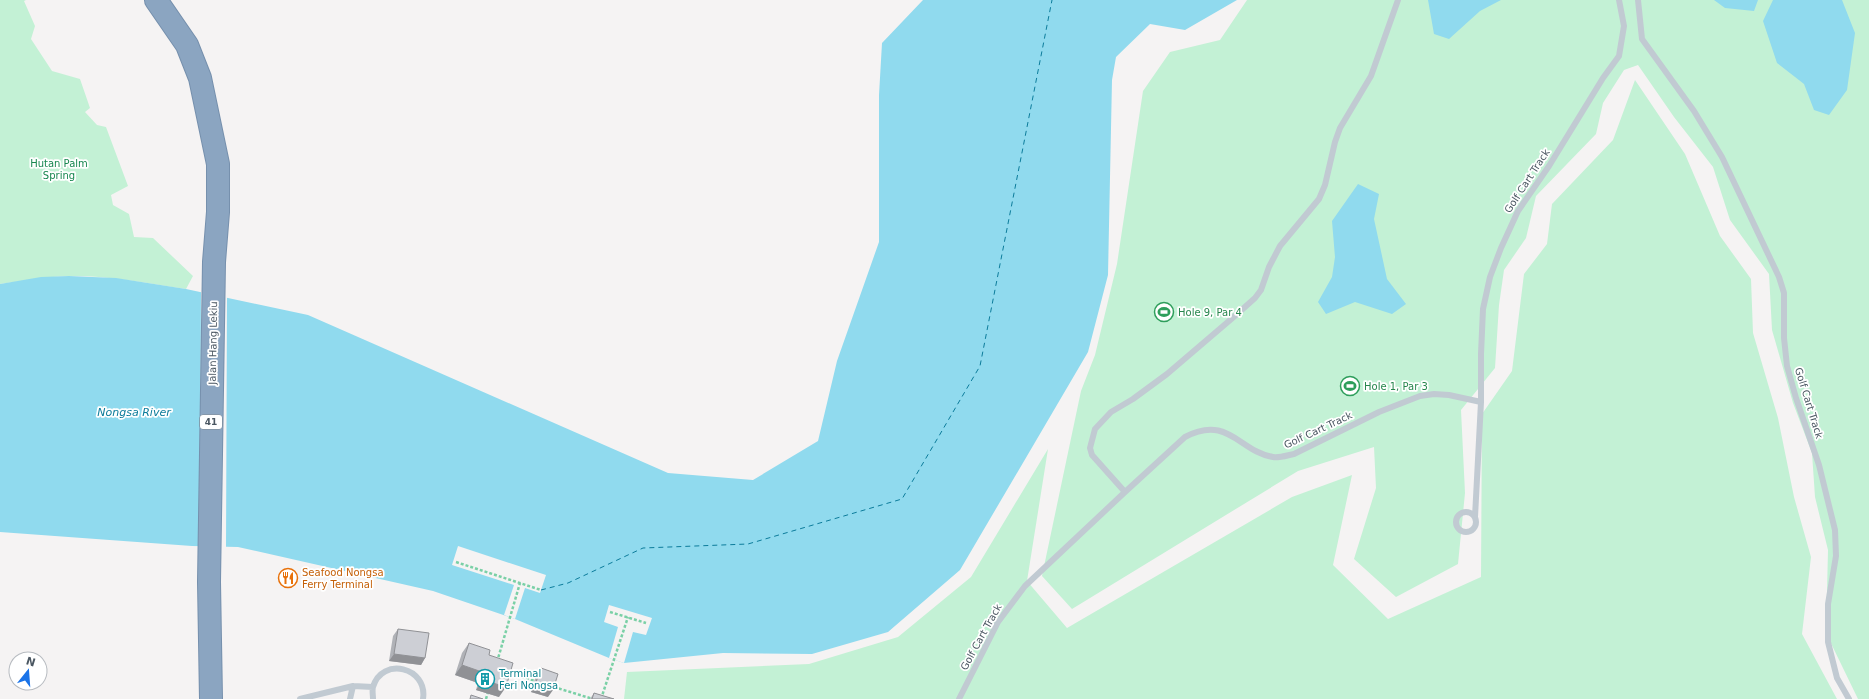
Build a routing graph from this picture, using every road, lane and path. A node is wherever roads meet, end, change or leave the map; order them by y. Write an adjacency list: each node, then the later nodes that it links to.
1 (156, 0): 22 (highway, Jalan Hang Lekiu / 41)
2 (1398, 0): 6 (lane)
3 (1619, 0): 5 (lane, Golf Cart Track)
4 (1638, 0): 31 (lane, Golf Cart Track)
5 (1481, 402): 6 (lane, Golf Cart Track); 7 (lane)
6 (1125, 492): 30 (lane, Golf Cart Track)
7 (1475, 517)
8 (456, 562): 9 (path)
9 (520, 583): 10 (path); 14 (path)
10 (541, 590)
11 (610, 612): 12 (path)
12 (628, 617): 13 (path); 29 (path)
13 (646, 623)
14 (496, 668)
15 (502, 670): 16 (path)
16 (535, 681)
17 (353, 686): 18 (lane); 21 (lane); 24 (lane)
18 (373, 687): 25 (lane); 26 (lane)
19 (554, 687): 28 (path)
20 (488, 692): 27 (path)
21 (309, 698): 23 (lane)
22 (211, 699)
23 (300, 699)
24 (350, 699)
25 (373, 699)
26 (423, 699)
27 (486, 699)
28 (593, 699)
29 (601, 699)
30 (959, 699)
31 (1849, 699)

